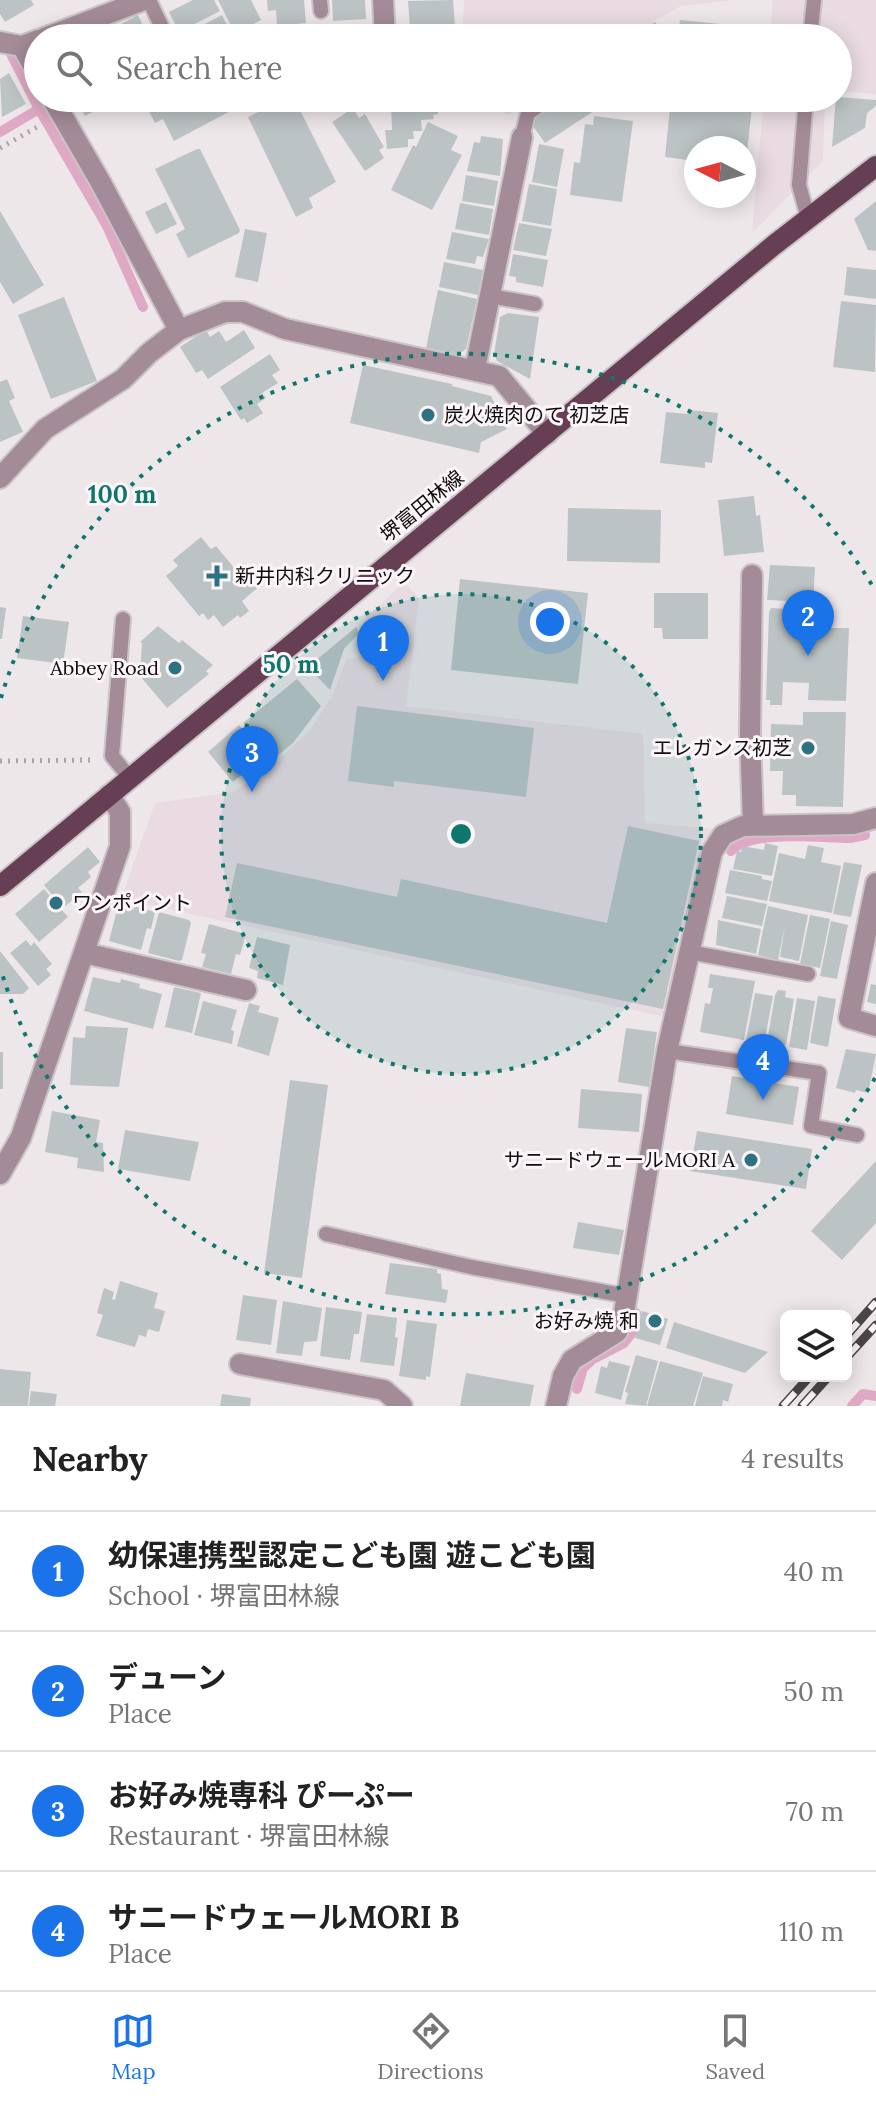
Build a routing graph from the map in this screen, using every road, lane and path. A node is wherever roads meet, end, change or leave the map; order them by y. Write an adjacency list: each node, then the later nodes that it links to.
1 (146, 0): 4 (street); 5 (lane)
2 (383, 0): 6 (street)
3 (814, 0): 7 (lane)
4 (82, 24)
5 (159, 24)
6 (384, 24)
7 (811, 24)
8 (0, 42): 9 (street)
9 (24, 43)
10 (60, 112): 20 (street)
11 (529, 112): 14 (lane)
12 (805, 112): 17 (lane)
13 (41, 125): 15 (path)
14 (522, 137): 18 (street)
15 (0, 148)
16 (876, 166): 17 (main road, 堺富田林線)
17 (808, 218): 22 (main road, 堺富田林線)
18 (490, 296): 19 (lane); 21 (street)
19 (535, 304)
20 (179, 330): 21 (street); 23 (street)
21 (475, 369): 22 (street)
22 (547, 434): 28 (main road, 堺富田林線)
23 (0, 478)
24 (752, 575): 31 (street)
25 (123, 619): 26 (lane)
26 (112, 756): 27 (path); 28 (lane)
27 (0, 761)
28 (130, 778): 29 (main road, 堺富田林線)
29 (109, 795): 33 (main road, 堺富田林線); 35 (street)
30 (876, 818): 31 (street)
31 (753, 825): 34 (street)
32 (876, 883): 38 (street)
33 (0, 886)
34 (689, 952): 36 (lane); 39 (street)
35 (84, 953): 37 (street); 41 (street)
36 (808, 974)
37 (246, 990)
38 (876, 1026)
39 (667, 1051): 40 (lane); 43 (street)
40 (857, 1135)
41 (0, 1174)
42 (326, 1234): 43 (lane)
43 (627, 1296): 46 (street)
44 (240, 1364): 45 (street)
45 (402, 1406)
46 (557, 1406)

